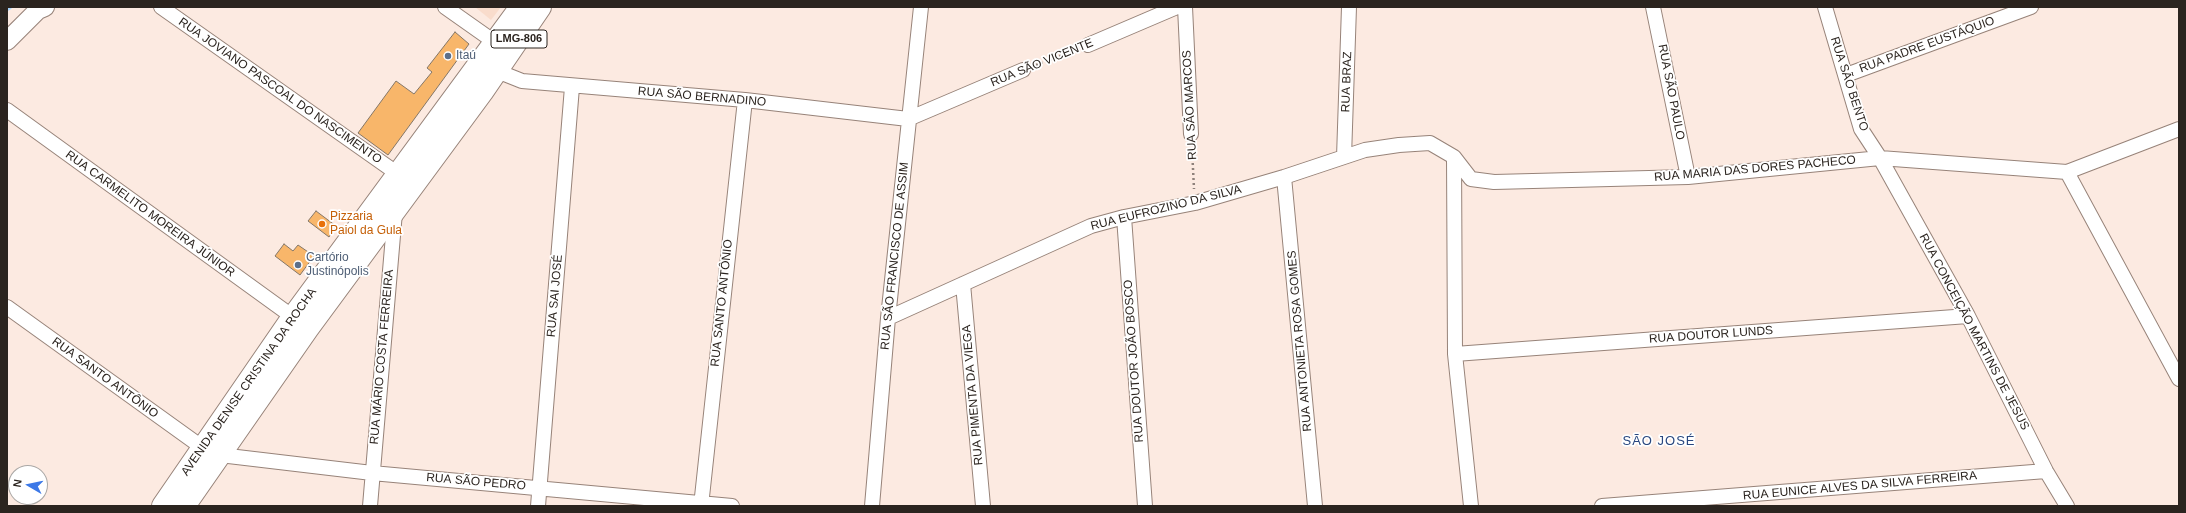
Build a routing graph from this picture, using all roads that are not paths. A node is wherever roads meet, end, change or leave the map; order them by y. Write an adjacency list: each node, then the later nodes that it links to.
1 (45, 7): 13 (street)
2 (161, 7): 29 (street, RUA JOVIANO PASCOAL DO NASCIMENTO)
3 (445, 7): 14 (street)
4 (521, 7): 14 (highway, AVENIDA DENISE CRISTINA DA ROCHA / LMG-806)
5 (540, 7): 17 (highway, AVENIDA DENISE CRISTINA DA ROCHA / LMG-806)
6 (921, 7): 22 (street, RUA SÃO FRANCISCO DE ASSIM)
7 (1176, 7): 15 (street, RUA SÃO VICENTE)
8 (1185, 7): 24 (street, RUA SÃO MARCOS)
9 (1349, 7): 25 (street, RUA BRAZ)
10 (1654, 7): 31 (street, RUA SÃO PAULO)
11 (1825, 7): 18 (street, RUA SÃO BENTO)
12 (2031, 7): 18 (street, RUA PADRE EUSTÁQUIO)
13 (7, 41)
14 (496, 43): 29 (highway, AVENIDA DENISE CRISTINA DA ROCHA / LMG-806)
15 (1088, 45)
16 (1023, 70): 22 (street, RUA SÃO VICENTE)
17 (497, 71): 19 (street, RUA SÃO BERNADINO); 32 (highway, AVENIDA DENISE CRISTINA DA ROCHA / LMG-806)
18 (1846, 75): 27 (street, RUA SÃO BENTO)
19 (572, 87): 20 (street, RUA SÃO BERNADINO); 44 (street, RUA SAI JOSÉ)
20 (745, 100): 22 (street, RUA SÃO BERNADINO); 45 (street, RUA SANTO ANTÔNIO)
21 (7, 110): 37 (street, RUA CARMELITO MOREIRA JÚNIOR)
22 (908, 119): 38 (street, RUA SÃO FRANCISCO DE ASSIM)
23 (2179, 129): 28 (street)
24 (1191, 134)
25 (1344, 157): 26 (street, RUA EUFROZINO DA SILVA); 30 (street, RUA EUFROZINO DA SILVA)
26 (1454, 157): 31 (street, RUA MARIA DAS DORES PACHECO); 39 (street)
27 (1880, 158): 28 (street, RUA MARIA DAS DORES PACHECO); 31 (street, RUA MARIA DAS DORES PACHECO); 36 (street, RUA CONCEIÇÃO MARTINS DE JESUS)
28 (2067, 172): 40 (street)
29 (398, 174): 37 (highway, AVENIDA DENISE CRISTINA DA ROCHA / LMG-806)
30 (1284, 177): 33 (street, RUA EUFROZINO DA SILVA); 54 (street, RUA ANTONIETA ROSA GOMES)
31 (1688, 177)
32 (395, 209): 41 (highway, AVENIDA DENISE CRISTINA DA ROCHA / LMG-806); 43 (street, RUA MÁRIO COSTA FERREIRA)
33 (1124, 217): 34 (street, RUA EUFROZINO DA SILVA); 53 (street, RUA DOUTOR JOÃO BOSCO)
34 (963, 284): 38 (street, RUA EUFROZINO DA SILVA); 52 (street, RUA PIMENTA DA VIEGA)
35 (7, 307): 41 (street, RUA SANTO ANTÔNIO)
36 (1968, 316): 39 (street, RUA DOUTOR LUNDS); 42 (street, RUA CONCEIÇÃO MARTINS DE JESUS)
37 (294, 318): 41 (highway, AVENIDA DENISE CRISTINA DA ROCHA / LMG-806)
38 (888, 318): 51 (street, RUA SÃO FRANCISCO DE ASSIM)
39 (1455, 354): 55 (street)
40 (2179, 380)
41 (211, 451): 43 (street, RUA SÃO PEDRO); 46 (highway, AVENIDA DENISE CRISTINA DA ROCHA / LMG-806); 47 (highway, AVENIDA DENISE CRISTINA DA ROCHA / LMG-806)
42 (2046, 471): 56 (street, RUA EUNICE ALVES DA SILVA FERREIRA); 57 (street, RUA CONCEIÇÃO MARTINS DE JESUS)
43 (372, 472): 44 (street, RUA SÃO PEDRO); 48 (street, RUA MÁRIO COSTA FERREIRA)
44 (540, 487): 45 (street, RUA SÃO PEDRO); 49 (street, RUA SAI JOSÉ)
45 (701, 504): 50 (street, RUA SÃO PEDRO)
46 (163, 506)
47 (184, 506)
48 (370, 506)
49 (538, 506)
50 (732, 506)
51 (872, 506)
52 (982, 506)
53 (1145, 506)
54 (1315, 506)
55 (1471, 506)
56 (1602, 506)
57 (2067, 506)

